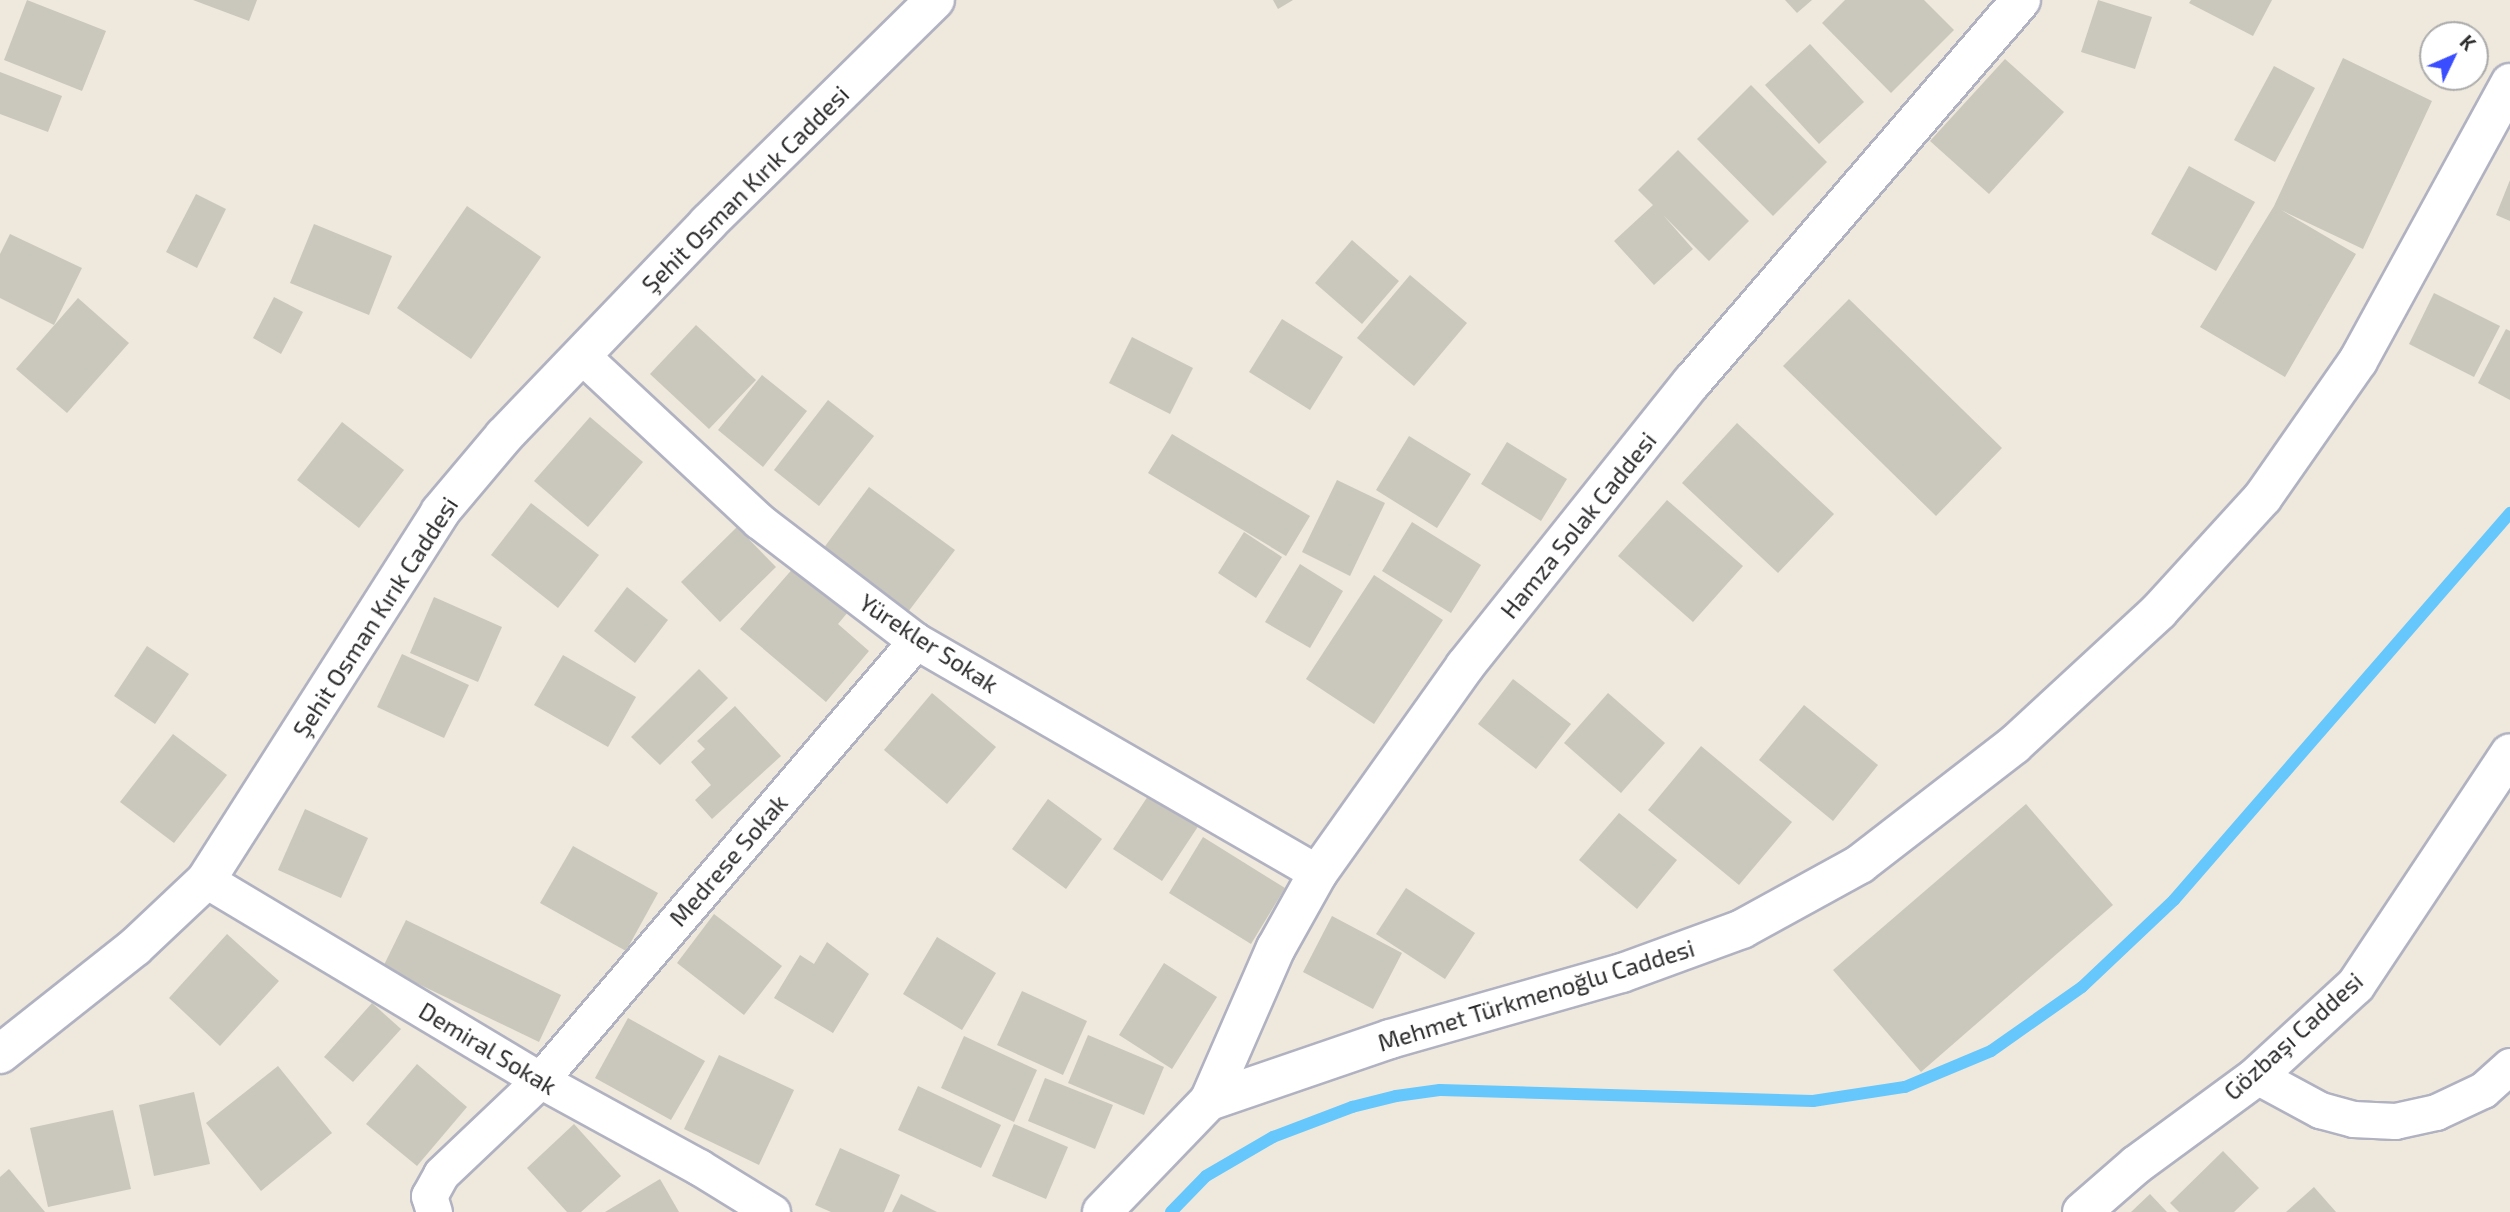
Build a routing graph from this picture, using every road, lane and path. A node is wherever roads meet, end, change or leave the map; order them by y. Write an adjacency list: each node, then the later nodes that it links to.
1 (2021, 0): 7 (street, Hamza Solak Caddesi)
2 (931, 1): 4 (street, Şehit Osman Kırık Caddesi)
3 (2510, 83): 13 (street, Mehmet Türkmenoğlu Caddesi)
4 (581, 355): 5 (street, Yürekler Sokak); 8 (street, Şehit Osman Kırık Caddesi)
5 (916, 641): 7 (street, Yürekler Sokak); 12 (street, Medrese Sokak)
6 (2510, 753): 11 (street, Gözbaşı Caddesi)
7 (1318, 873): 13 (street, Hamza Solak Caddesi)
8 (206, 880): 9 (street, Şehit Osman Kırık Caddesi); 12 (street, Demiral Sokak)
9 (0, 1054)
10 (2510, 1066): 11 (street)
11 (2257, 1076): 17 (street, Gözbaşı Caddesi)
12 (540, 1080): 14 (street, Medrese Sokak); 15 (street, Demiral Sokak)
13 (1209, 1101): 16 (street, Mehmet Türkmenoğlu Caddesi)
14 (434, 1212)
15 (772, 1212)
16 (1102, 1212)
17 (2082, 1212)

